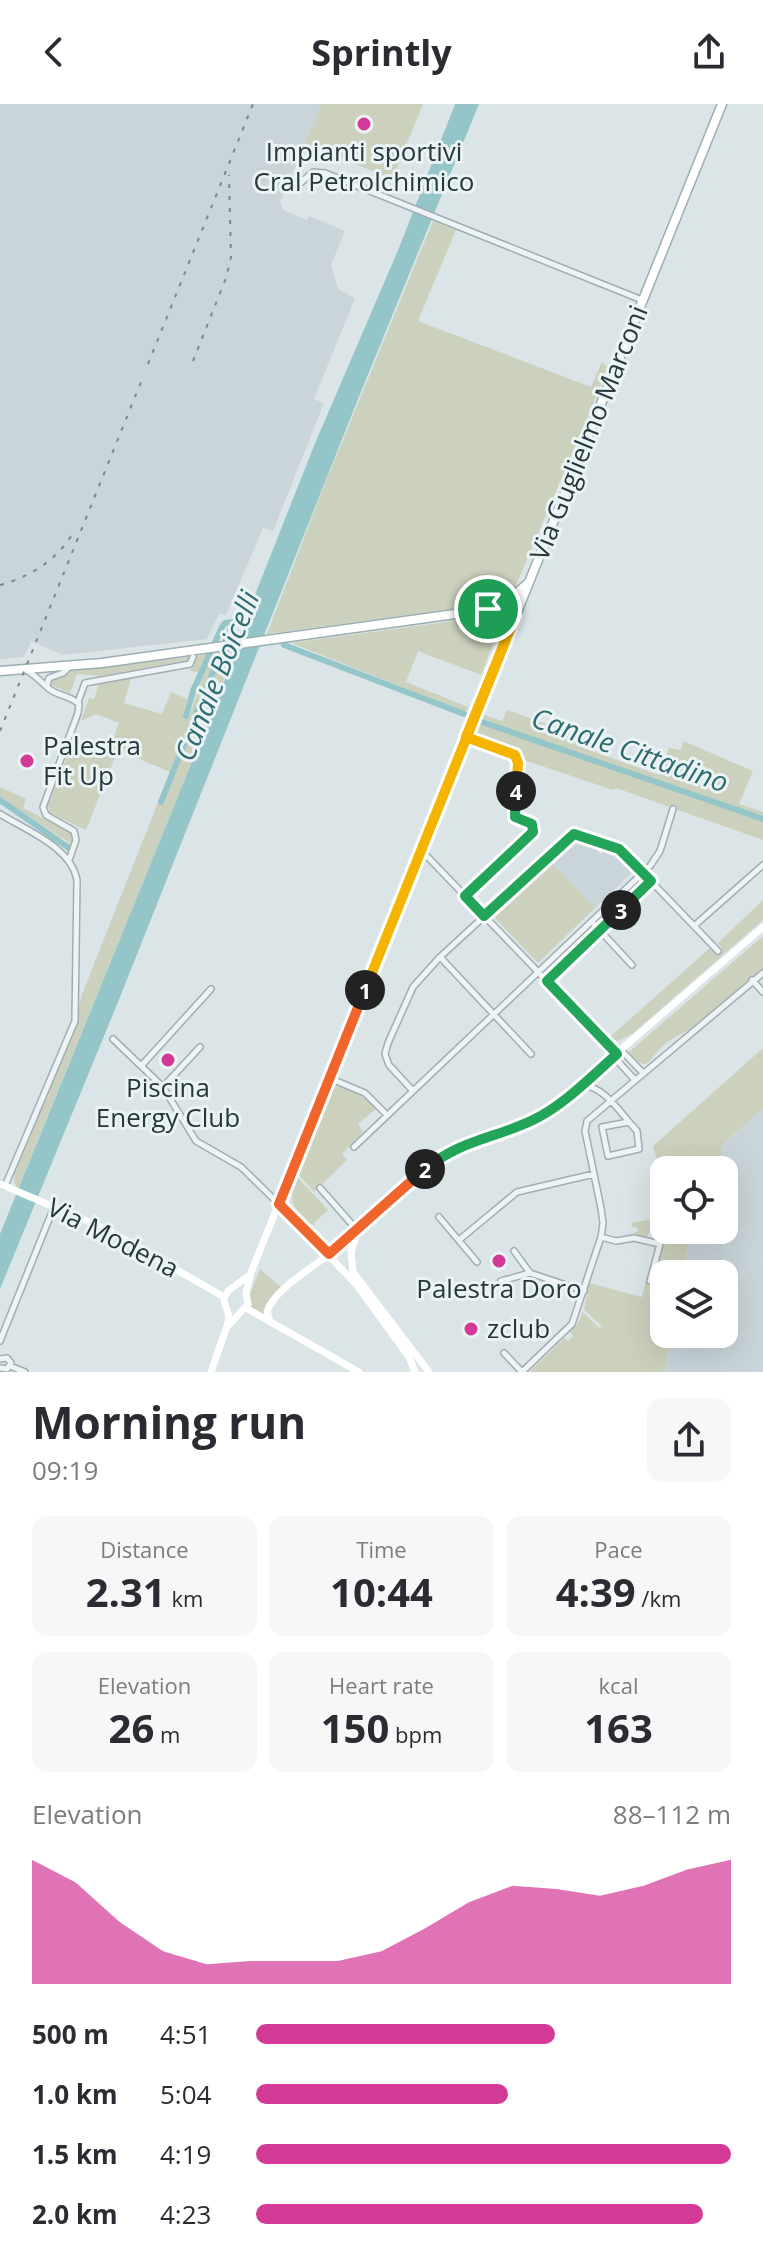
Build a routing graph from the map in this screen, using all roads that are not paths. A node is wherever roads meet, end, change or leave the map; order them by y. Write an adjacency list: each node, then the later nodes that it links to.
1 (722, 104): 3 (main road, Via Guglielmo Marconi)
2 (297, 186): 3 (street)
3 (642, 300): 4 (main road, Via Guglielmo Marconi)
4 (530, 580): 5 (main road); 7 (main road, Via Guglielmo Marconi)
5 (494, 607): 6 (main road); 7 (main road)
6 (470, 612): 8 (main road); 11 (main road)
7 (515, 617): 8 (main road); 9 (main road, Via Guglielmo Marconi)
8 (501, 618): 9 (main road)
9 (505, 642): 16 (main road, Via Guglielmo Marconi)
10 (193, 657): 15 (street)
11 (70, 666): 12 (main road); 14 (street)
12 (26, 670): 13 (main road); 14 (street)
13 (0, 671)
14 (47, 686): 15 (street)
15 (78, 702): 20 (street)
16 (466, 737): 19 (main road, Via Guglielmo Marconi); 24 (street)
17 (673, 809): 22 (street)
18 (0, 814): 20 (street)
19 (421, 850): 24 (street); 45 (main road, Via Guglielmo Marconi)
20 (69, 861): 55 (street)
21 (763, 865): 27 (street)
22 (643, 873): 23 (street); 25 (street); 26 (street)
23 (651, 881): 27 (street); 29 (street)
24 (465, 896): 25 (street)
25 (484, 916): 31 (street); 33 (street)
26 (592, 922): 29 (street); 33 (street)
27 (694, 926): 30 (street)
28 (763, 927): 42 (main road)
29 (600, 930): 32 (street); 35 (street)
30 (718, 951)
31 (440, 957): 38 (street); 49 (street)
32 (632, 965)
33 (538, 972): 35 (street); 38 (street)
34 (757, 976): 37 (street); 44 (street)
35 (547, 981): 42 (street)
36 (211, 989): 43 (street)
37 (763, 992)
38 (493, 1015): 41 (street); 49 (street)
39 (113, 1039): 43 (street)
40 (200, 1047): 48 (street)
41 (531, 1054)
42 (617, 1054): 44 (street); 46 (street); 47 (main road)
43 (142, 1065): 48 (street)
44 (642, 1072): 46 (street)
45 (329, 1078): 51 (street); 57 (main road, Via Guglielmo Marconi)
46 (634, 1079): 50 (street)
47 (579, 1086): 50 (street); 60 (main road)
48 (163, 1087): 57 (street)
49 (413, 1091): 51 (street)
50 (610, 1101): 52 (street); 54 (street)
51 (387, 1115): 53 (street)
52 (630, 1123): 52 (street)
53 (354, 1147)
54 (594, 1174): 61 (street); 62 (street)
55 (2, 1185): 58 (main road, Via Modena)
56 (320, 1188): 60 (street)
57 (279, 1204): 64 (main road); 68 (main road, Via Guglielmo Marconi)
58 (55, 1207): 73 (main road, Via Modena); 78 (street)
59 (439, 1217): 62 (street)
60 (358, 1230): 64 (main road); 87 (main road)
61 (601, 1237): 65 (street); 71 (street)
62 (459, 1240): 66 (street)
63 (514, 1251): 67 (street)
64 (329, 1254): 76 (main road); 86 (main road)
65 (656, 1260)
66 (477, 1262)
67 (530, 1273): 69 (street); 71 (street)
68 (250, 1275): 70 (main road); 72 (main road)
69 (501, 1281)
70 (232, 1288): 72 (main road); 73 (main road)
71 (584, 1291): 79 (street)
72 (246, 1293): 74 (main road)
73 (224, 1297): 75 (main road)
74 (244, 1310): 75 (main road); 76 (main road); 77 (main road)
75 (229, 1311): 77 (main road)
76 (270, 1322): 85 (main road)
77 (228, 1326): 84 (main road)
78 (0, 1341)
79 (504, 1353)
80 (0, 1359): 81 (street)
81 (10, 1366): 82 (street); 83 (street)
82 (0, 1368)
83 (25, 1372)
84 (211, 1372)
85 (359, 1372)
86 (415, 1372)
87 (429, 1372)

